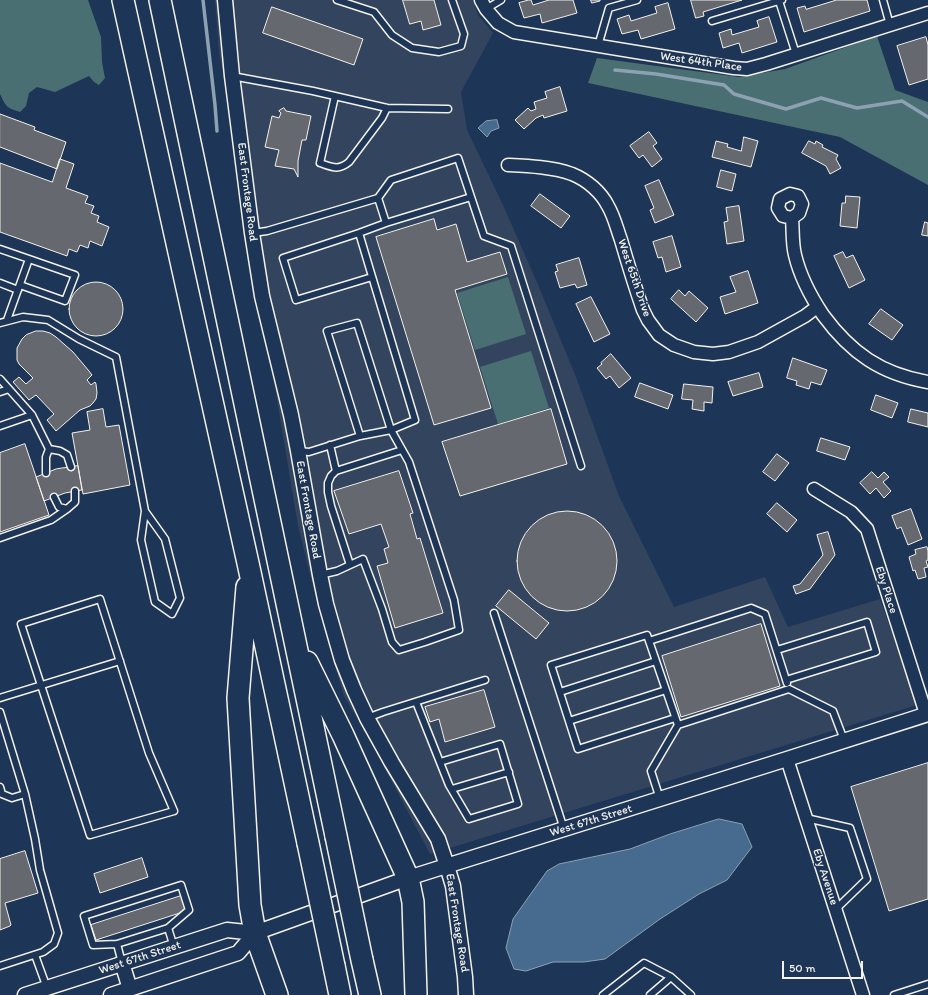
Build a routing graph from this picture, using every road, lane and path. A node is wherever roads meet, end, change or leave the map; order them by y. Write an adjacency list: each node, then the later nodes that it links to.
1 (113, 0): 14 (highway)
2 (123, 0): 14 (highway)
3 (225, 0): 18 (street, East Frontage Road)
4 (336, 0): 5 (lane)
5 (452, 0)
6 (501, 0): 11 (lane)
7 (637, 0): 16 (lane)
8 (781, 0): 13 (lane); 17 (lane)
9 (882, 0): 15 (lane)
10 (161, 2): 63 (highway)
11 (483, 5): 16 (street, West 64th Place)
12 (928, 13): 15 (street, West 64th Place)
13 (712, 21)
14 (127, 22): 59 (highway)
15 (890, 25): 17 (street, West 64th Place)
16 (598, 46): 17 (street, West 64th Place)
17 (796, 54)
18 (232, 76): 19 (lane); 27 (street, East Frontage Road)
19 (335, 96): 20 (lane); 20 (lane)
20 (387, 108): 21 (lane)
21 (448, 109)
22 (508, 165): 34 (street, West 65th Drive)
23 (471, 197): 24 (lane); 26 (lane); 50 (lane)
24 (378, 198): 26 (lane); 27 (lane)
25 (792, 218): 34 (street)
26 (386, 223): 28 (lane)
27 (252, 233): 48 (street, East Frontage Road)
28 (359, 233): 31 (lane); 31 (lane)
29 (0, 249): 30 (lane)
30 (29, 258): 33 (lane); 33 (lane)
31 (372, 277): 43 (lane)
32 (0, 284): 33 (lane)
33 (19, 287): 35 (lane)
34 (817, 307): 38 (street)
35 (7, 320): 36 (lane); 57 (lane)
36 (0, 323)
37 (0, 379): 39 (lane)
38 (928, 382)
39 (9, 389): 40 (lane); 41 (lane)
40 (0, 392)
41 (32, 415): 42 (lane); 46 (lane)
42 (0, 426)
43 (391, 430): 44 (lane); 44 (lane); 47 (lane)
44 (360, 436): 45 (lane)
45 (330, 446): 48 (lane); 51 (lane)
46 (49, 449): 49 (lane); 52 (lane)
47 (402, 450): 51 (lane); 60 (lane)
48 (298, 451): 61 (street, East Frontage Road)
49 (71, 466)
50 (581, 466)
51 (336, 471): 60 (lane)
52 (46, 473)
53 (814, 489): 77 (street, Eby Place)
54 (75, 491): 56 (lane)
55 (54, 497): 56 (lane)
56 (67, 509): 58 (lane)
57 (145, 511): 57 (lane)
58 (0, 538)
59 (248, 563): 96 (highway); 109 (highway, bridge)
60 (350, 565): 61 (lane)
61 (320, 575): 78 (street, East Frontage Road)
62 (494, 613): 91 (lane)
63 (292, 632): 93 (highway); 110 (highway, bridge)
64 (649, 641): 65 (lane); 66 (lane); 73 (lane)
65 (776, 650): 69 (lane); 69 (lane)
66 (656, 660): 72 (lane); 73 (lane)
67 (120, 661): 70 (lane); 70 (lane); 70 (lane)
68 (485, 680): 75 (lane)
69 (786, 680): 71 (lane)
70 (41, 685): 74 (lane)
71 (789, 689): 81 (lane); 82 (lane)
72 (666, 690): 79 (lane); 80 (lane)
73 (560, 692): 80 (lane)
74 (0, 698)
75 (416, 702): 78 (lane); 84 (lane)
76 (0, 712): 88 (lane)
77 (927, 714): 82 (street, West 67th Street)
78 (368, 718): 92 (street, East Frontage Road)
79 (675, 718): 80 (lane); 81 (lane)
80 (569, 722)
81 (678, 725): 89 (lane)
82 (845, 741): 83 (street, West 67th Street)
83 (787, 760): 89 (street, West 67th Street); 90 (street, Eby Avenue)
84 (440, 762): 85 (lane); 87 (lane)
85 (509, 772): 87 (lane); 87 (lane)
86 (0, 787): 88 (lane)
87 (452, 789)
88 (25, 794): 99 (lane)
89 (660, 799): 91 (street, West 67th Street)
90 (806, 818): 94 (street, Eby Avenue); 94 (lane)
91 (564, 829): 92 (street, West 67th Street)
92 (447, 866): 93 (street, West 67th Street); 112 (street, East Frontage Road)
93 (408, 878): 96 (street, West 67th Street); 111 (highway)
94 (835, 910): 116 (street, Eby Avenue)
95 (168, 928): 97 (lane); 97 (lane); 98 (lane)
96 (255, 933): 98 (street, West 67th Street); 105 (street, West 67th Street); 108 (highway)
97 (117, 944): 100 (lane)
98 (174, 947): 100 (street, West 67th Street)
99 (35, 955): 101 (lane); 104 (lane)
100 (122, 964): 104 (street, West 67th Street); 105 (street)
101 (0, 966)
102 (671, 977): 113 (lane); 114 (lane); 115 (lane)
103 (928, 984): 117 (lane)
104 (47, 988): 106 (street, West 67th Street)
105 (129, 992): 107 (street, West 67th Street)
106 (25, 995)
107 (110, 995)
108 (278, 995)
109 (340, 995)
110 (370, 995)
111 (416, 995)
112 (466, 995)
113 (603, 995)
114 (650, 995)
115 (691, 995)
116 (863, 995)
117 (894, 995)

